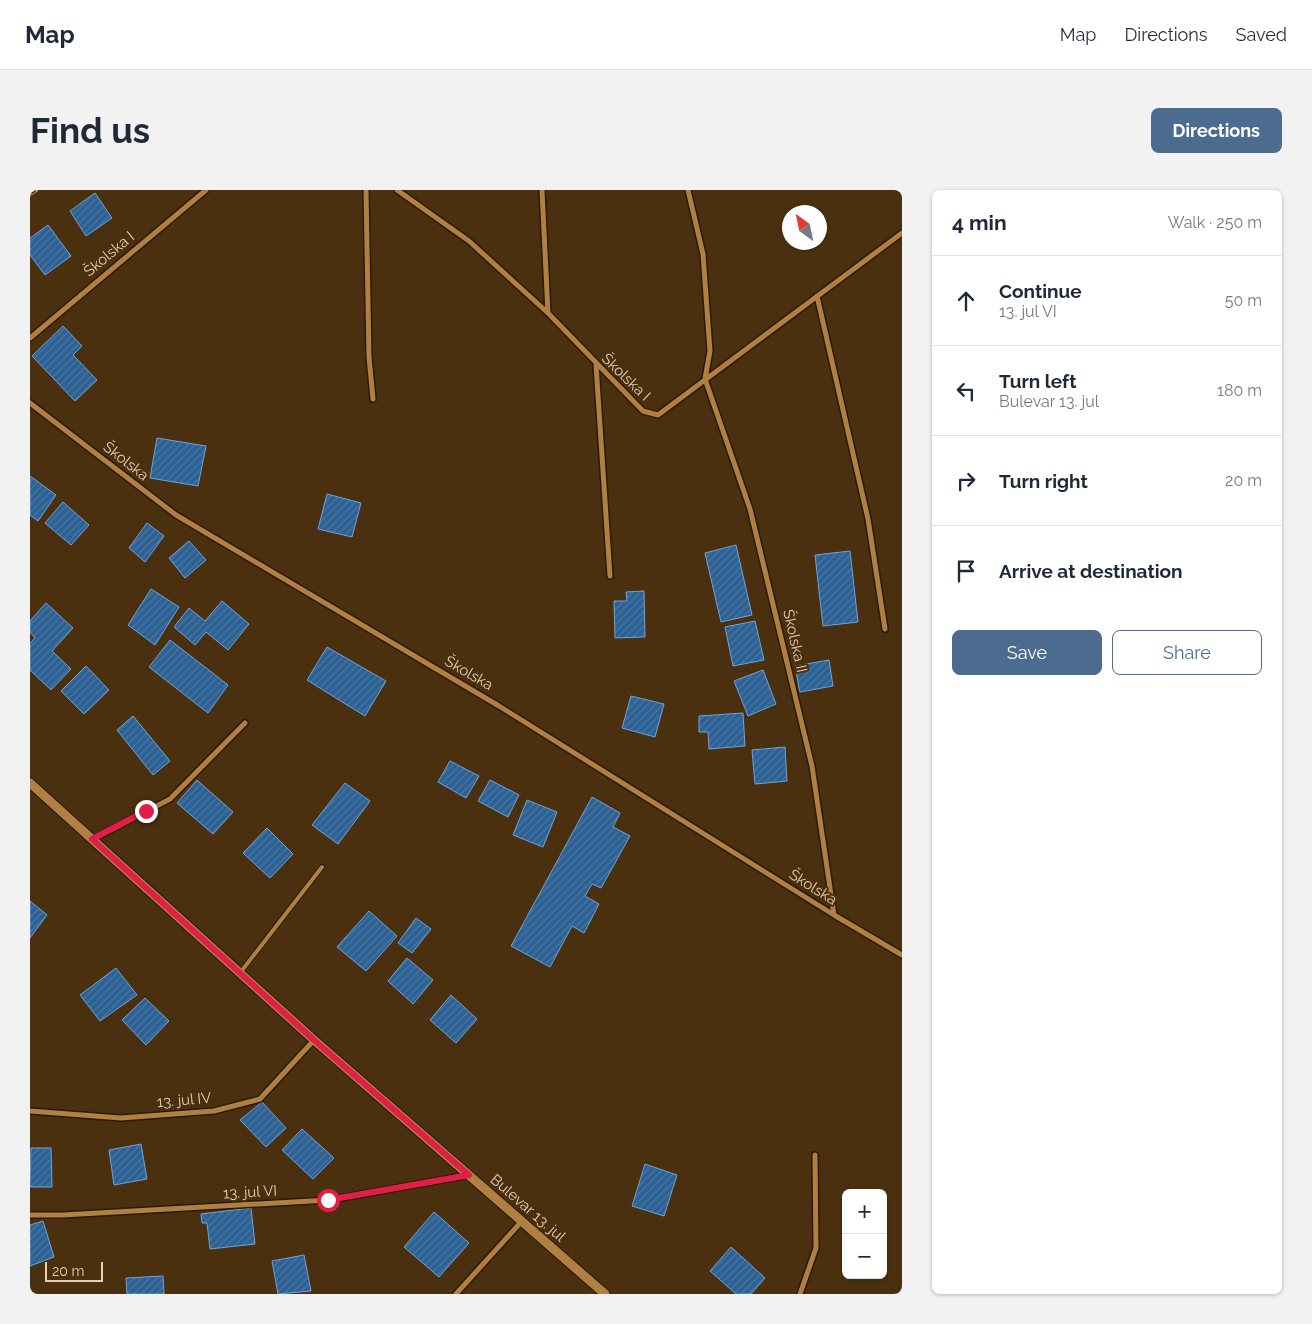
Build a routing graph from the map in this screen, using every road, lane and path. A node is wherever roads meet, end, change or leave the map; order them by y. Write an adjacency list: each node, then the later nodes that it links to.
1 (206, 190): 9 (street, Školska I)
2 (366, 190): 12 (street)
3 (397, 190): 8 (street, Školska I)
4 (542, 190): 8 (street)
5 (688, 190): 11 (street)
6 (902, 233): 7 (street, Školska I)
7 (817, 296): 11 (street, Školska I); 15 (street)
8 (548, 313): 10 (street, Školska I)
9 (30, 338)
10 (596, 365): 11 (street, Školska I); 14 (street)
11 (705, 379): 20 (street, Školska II)
12 (373, 399)
13 (30, 403): 20 (street, Školska)
14 (610, 576)
15 (885, 629)
16 (245, 723): 18 (street)
17 (30, 783): 18 (street, Bulevar 13. jul)
18 (92, 839): 22 (street, Bulevar 13. jul)
19 (322, 867): 22 (lane)
20 (834, 916): 21 (street, Školska)
21 (902, 955)
22 (240, 973): 23 (street, Bulevar 13. jul)
23 (314, 1040): 24 (street, 13. jul IV); 26 (street, Bulevar 13. jul)
24 (30, 1111)
25 (815, 1155): 31 (street)
26 (469, 1175): 27 (street, 13. jul VI); 28 (street, Bulevar 13. jul)
27 (30, 1215)
28 (522, 1220): 29 (street); 30 (street, Bulevar 13. jul)
29 (456, 1294)
30 (605, 1294)
31 (800, 1294)

